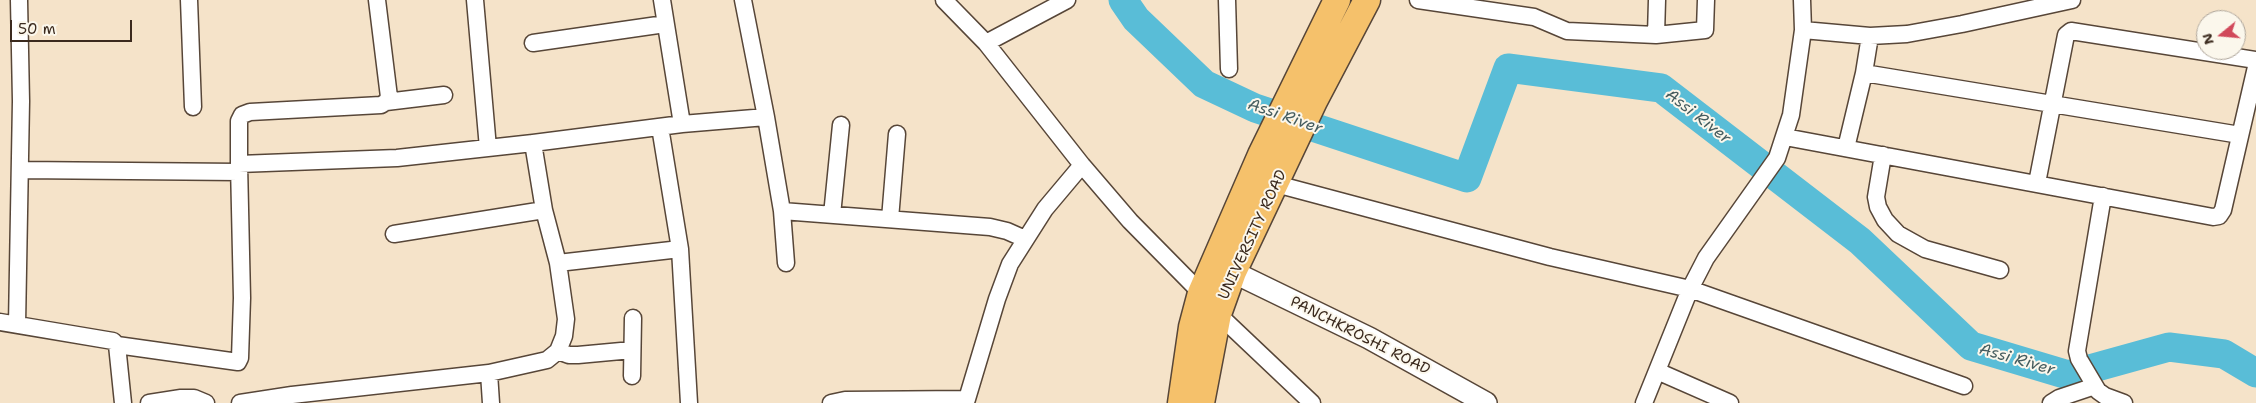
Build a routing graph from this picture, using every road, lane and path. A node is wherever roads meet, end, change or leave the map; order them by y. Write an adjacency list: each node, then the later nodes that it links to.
1 (19, 0): 44 (street)
2 (189, 0): 30 (street)
3 (377, 0): 28 (street)
4 (475, 0): 39 (street)
5 (662, 0): 17 (street)
6 (742, 0): 31 (street)
7 (944, 0): 22 (street)
8 (1067, 0): 22 (street)
9 (1227, 0): 25 (street)
10 (1337, 0): 60 (main road)
11 (1366, 0): 46 (main road, UNIVERSITY ROAD)
12 (1418, 0): 19 (street)
13 (1657, 0): 19 (street)
14 (1706, 0): 19 (street)
15 (1802, 0): 18 (street)
16 (2072, 0): 20 (street)
17 (666, 24): 21 (street); 32 (street)
18 (1803, 30): 20 (street); 37 (street)
19 (1656, 35)
20 (1870, 36): 26 (street)
21 (534, 43)
22 (986, 43): 42 (street)
23 (2256, 60): 29 (street)
24 (2256, 67): 36 (street)
25 (1229, 69)
26 (1864, 73): 29 (street); 40 (street)
27 (444, 95): 28 (street)
28 (386, 102): 43 (street)
29 (2052, 106): 36 (street); 45 (street)
30 (193, 107)
31 (766, 117): 32 (street); 49 (street)
32 (682, 124): 34 (street)
33 (840, 125): 50 (street)
34 (660, 127): 38 (street); 54 (street)
35 (897, 134): 51 (street)
36 (2240, 136): 47 (street)
37 (1785, 137): 40 (street); 59 (street)
38 (533, 143): 39 (street); 48 (street)
39 (488, 148): 43 (street)
40 (1846, 148): 41 (street)
41 (1883, 155): 45 (street); 57 (street)
42 (1082, 166): 53 (street); 60 (street)
43 (239, 168): 44 (street); 65 (street)
44 (20, 170): 64 (street)
45 (2037, 183): 47 (street)
46 (1276, 184): 58 (main road, UNIVERSITY ROAD); 59 (street)
47 (2103, 196): 72 (street)
48 (544, 210): 52 (street); 55 (street)
49 (782, 211): 50 (street); 56 (street)
50 (832, 215): 51 (street)
51 (890, 219): 53 (street)
52 (394, 234)
53 (1025, 239): 80 (street)
54 (680, 249): 55 (street); 79 (street)
55 (558, 263): 67 (street)
56 (786, 263)
57 (2000, 270)
58 (1233, 272): 61 (main road, UNIVERSITY ROAD); 85 (street, PANCHKROSHI ROAD)
59 (1690, 290): 68 (street); 73 (street)
60 (1201, 293): 61 (street); 81 (main road)
61 (1218, 314): 71 (street); 82 (main road, UNIVERSITY ROAD)
62 (633, 318): 66 (street)
63 (0, 322): 64 (street)
64 (17, 325): 65 (street)
65 (117, 345): 74 (street)
66 (632, 350): 67 (street); 70 (street)
67 (558, 351): 69 (street)
68 (1657, 371): 86 (street); 87 (street)
69 (489, 373): 77 (street); 78 (street)
70 (632, 376)
71 (1292, 382): 83 (street); 84 (street)
72 (2093, 384): 88 (street); 89 (street)
73 (1964, 386)
74 (123, 403)
75 (149, 403): 76 (street)
76 (206, 403)
77 (240, 403)
78 (491, 403)
79 (689, 403)
80 (831, 403)
81 (1181, 403)
82 (1201, 403)
83 (1292, 403)
84 (1312, 403)
85 (1486, 403)
86 (1644, 403)
87 (1730, 403)
88 (2051, 403)
89 (2124, 403)

